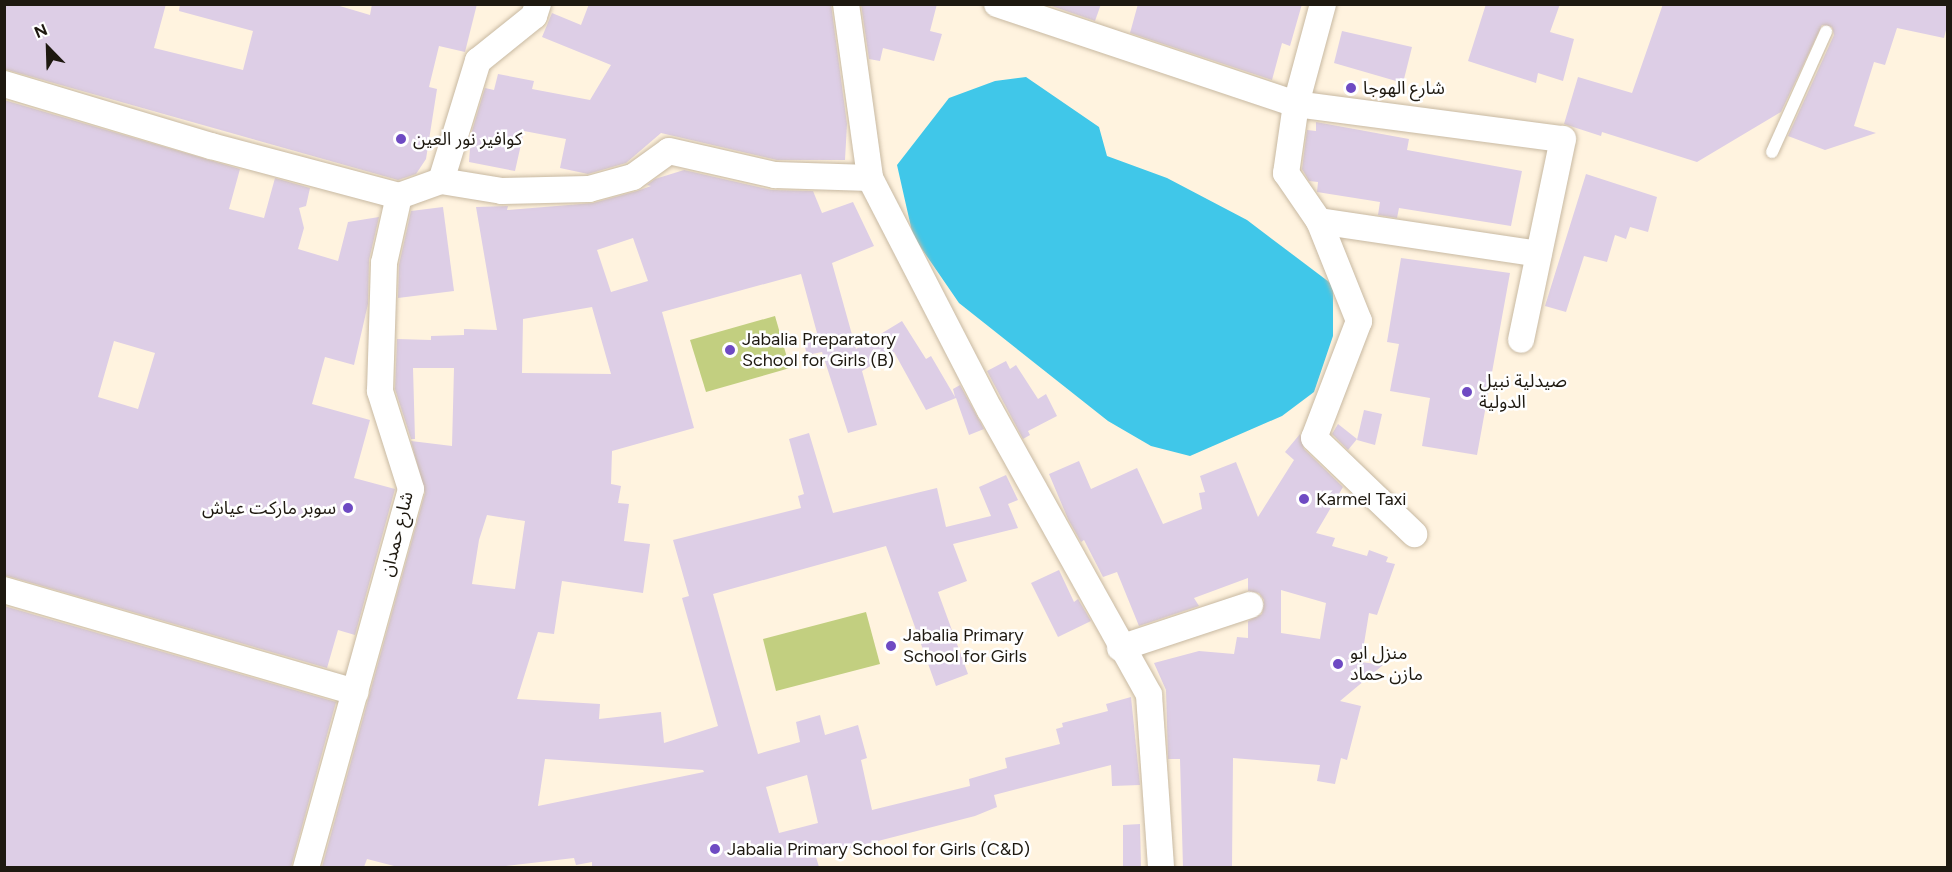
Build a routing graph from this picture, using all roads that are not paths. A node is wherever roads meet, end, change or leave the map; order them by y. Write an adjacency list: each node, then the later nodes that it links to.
1 (538, 4): 10 (street)
2 (846, 4): 9 (street)
3 (998, 4): 7 (street)
4 (1323, 4): 7 (street)
5 (1826, 32): 8 (lane)
6 (4, 84): 11 (street)
7 (1296, 104): 12 (street); 13 (street)
8 (1772, 152)
9 (870, 178): 10 (street); 18 (street)
10 (441, 181): 11 (street)
11 (399, 196): 19 (street, شارع حمدان)
12 (1319, 221): 13 (street); 15 (street)
13 (1539, 254): 14 (street)
14 (1521, 340)
15 (1414, 534)
16 (4, 590): 19 (street)
17 (1250, 605): 18 (street)
18 (1120, 648): 21 (street)
19 (356, 692): 20 (street, شارع حمدان)
20 (306, 867)
21 (1161, 867)

